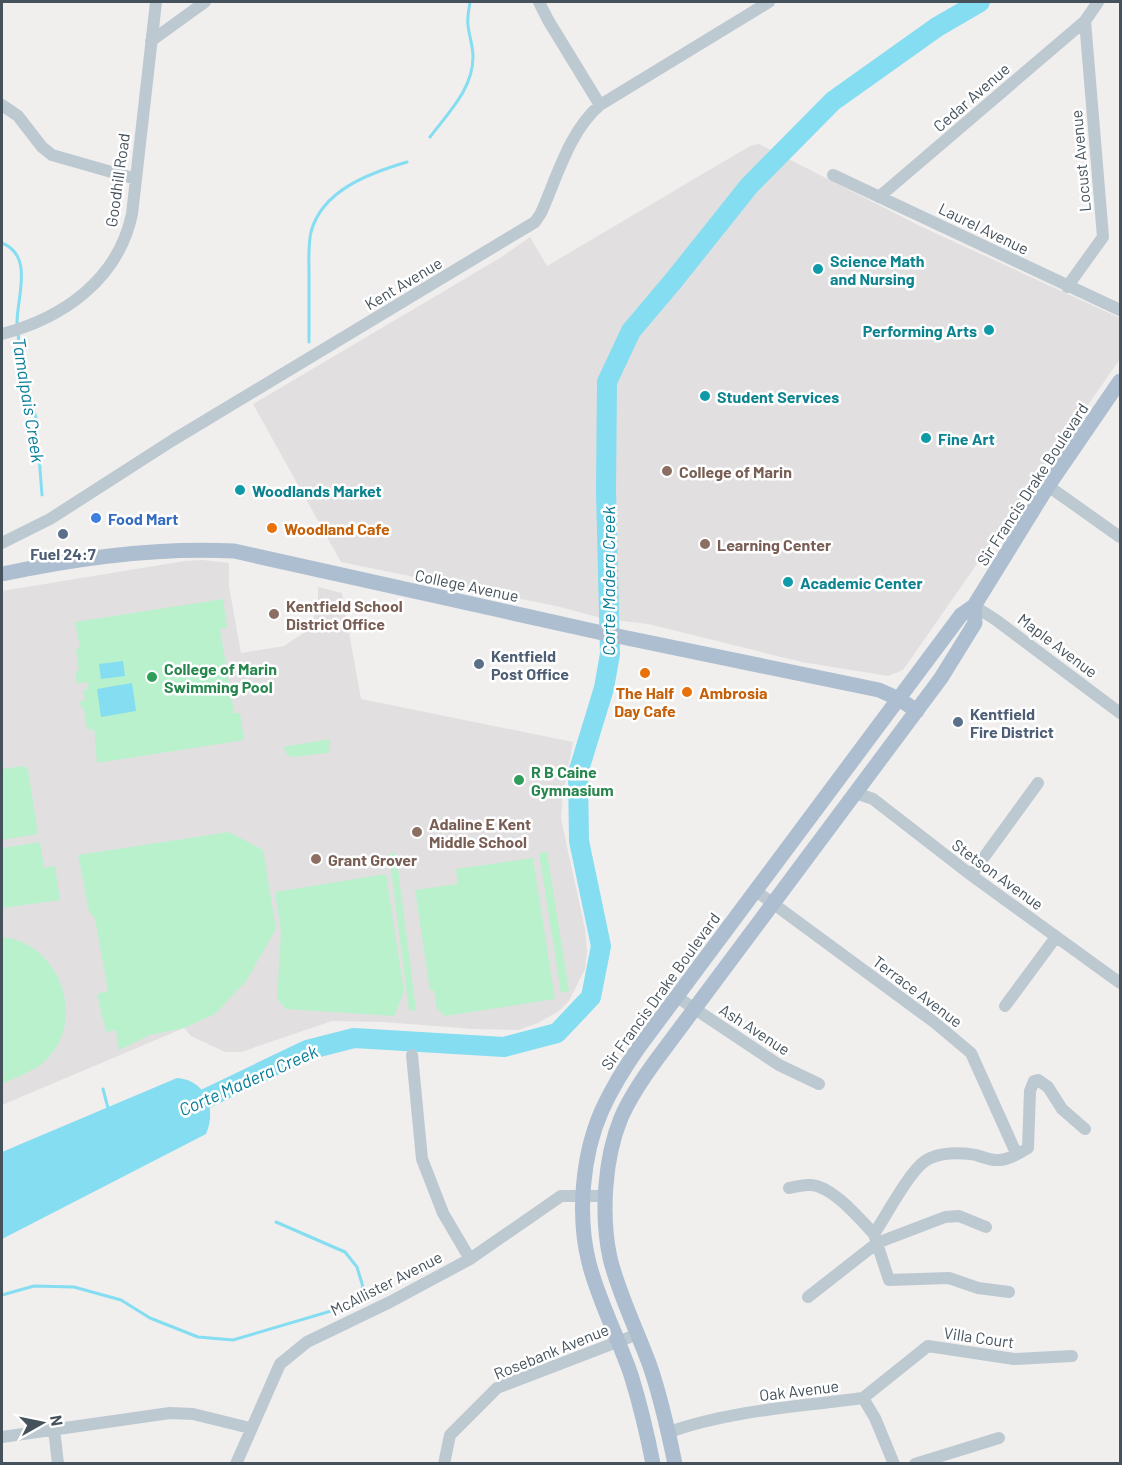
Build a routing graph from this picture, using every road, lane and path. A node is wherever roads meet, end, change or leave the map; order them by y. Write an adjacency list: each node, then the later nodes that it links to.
1 (156, 2): 7 (street, Goodhill Road)
2 (205, 2): 7 (street)
3 (539, 2): 9 (street)
4 (769, 2): 9 (street, Kent Avenue)
5 (1098, 2): 6 (street, Cedar Avenue)
6 (1084, 21): 12 (street, Cedar Avenue); 13 (street, Locust Avenue)
7 (151, 41): 11 (street, Goodhill Road)
8 (2, 105): 11 (street)
9 (600, 105): 19 (street, Kent Avenue)
10 (833, 175): 12 (street, Laurel Avenue)
11 (136, 179): 15 (street, Goodhill Road)
12 (879, 197): 13 (street, Laurel Avenue)
13 (1067, 287): 14 (street, Laurel Avenue)
14 (1120, 310)
15 (12, 331)
16 (1120, 381): 17 (main road, Sir Francis Drake Boulevard)
17 (1048, 486): 18 (street); 21 (main road, Sir Francis Drake Boulevard)
18 (1120, 537)
19 (2, 543)
20 (2, 574): 22 (main road, College Avenue)
21 (975, 606): 22 (main road, Sir Francis Drake Boulevard); 23 (main road, Sir Francis Drake Boulevard); 24 (street, Maple Avenue)
22 (899, 699): 23 (main road, College Avenue); 28 (main road, Sir Francis Drake Boulevard)
23 (917, 711): 26 (main road, Sir Francis Drake Boulevard)
24 (1120, 713)
25 (1038, 783): 27 (street)
26 (856, 793): 27 (street, Stetson Avenue); 29 (main road, Sir Francis Drake Boulevard)
27 (971, 876): 30 (street, Stetson Avenue)
28 (756, 891): 29 (street, Terrace Avenue); 32 (main road, Sir Francis Drake Boulevard)
29 (773, 904): 34 (main road, Sir Francis Drake Boulevard); 38 (street, Terrace Avenue)
30 (1056, 936): 31 (street, Stetson Avenue); 33 (street)
31 (1120, 983)
32 (677, 997): 34 (street, Ash Avenue); 40 (main road, Sir Francis Drake Boulevard)
33 (1005, 1006)
34 (694, 1010): 36 (street, Ash Avenue); 41 (main road, Sir Francis Drake Boulevard)
35 (412, 1055): 44 (street)
36 (819, 1084)
37 (1085, 1129): 38 (street)
38 (1016, 1153): 43 (street)
39 (789, 1188): 43 (street)
40 (584, 1195): 41 (street, McAllister Avenue); 44 (street, McAllister Avenue); 48 (main road, Sir Francis Drake Boulevard)
41 (605, 1196): 47 (main road, Sir Francis Drake Boulevard)
42 (986, 1227): 43 (street)
43 (876, 1238): 45 (street); 46 (street)
44 (470, 1259): 51 (street, McAllister Avenue)
45 (1009, 1293)
46 (808, 1297)
47 (638, 1334): 48 (street, Rosebank Avenue); 53 (main road, Sir Francis Drake Boulevard)
48 (618, 1342): 58 (street, Rosebank Avenue); 59 (main road, Sir Francis Drake Boulevard)
49 (1072, 1356): 50 (street, Villa Court)
50 (863, 1398): 53 (street, Oak Avenue); 61 (street, Oak Avenue)
51 (250, 1428): 52 (street); 57 (street, McAllister Avenue)
52 (54, 1429): 54 (street); 56 (street)
53 (669, 1432): 60 (main road, Sir Francis Drake Boulevard)
54 (2, 1437)
55 (999, 1438): 62 (street)
56 (58, 1464)
57 (236, 1464)
58 (444, 1464)
59 (653, 1464)
60 (675, 1464)
61 (894, 1464)
62 (915, 1464)

